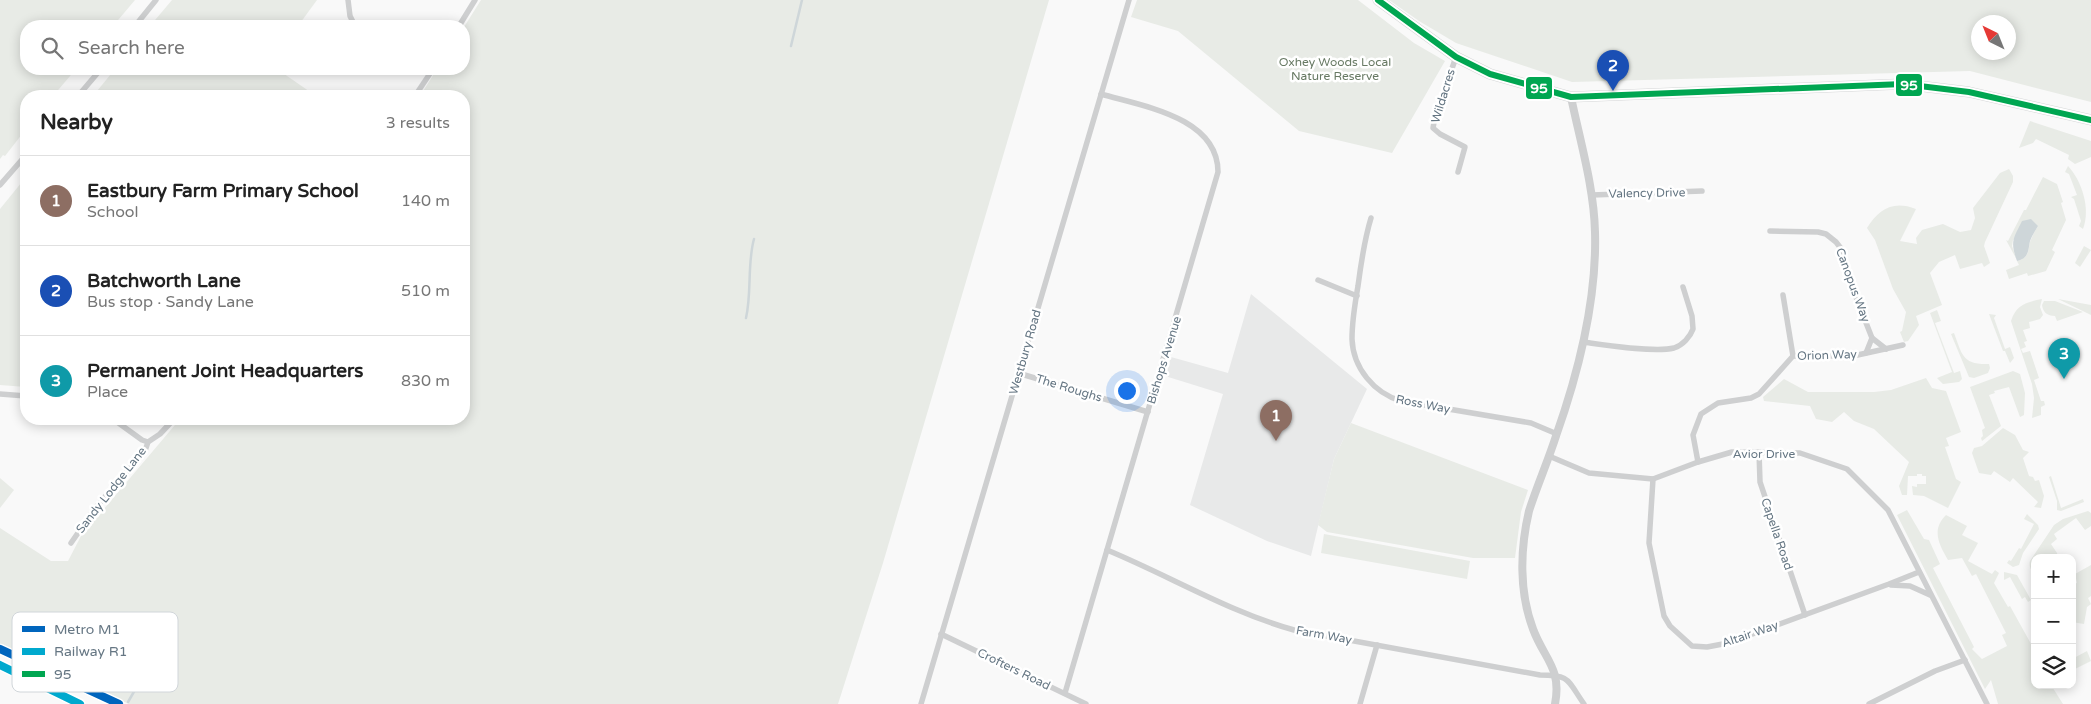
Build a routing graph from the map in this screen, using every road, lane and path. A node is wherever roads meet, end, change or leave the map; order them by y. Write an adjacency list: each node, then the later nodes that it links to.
1 (156, 0): 6 (street)
2 (348, 0): 7 (street)
3 (475, 0): 8 (street)
4 (1129, 0): 14 (street, Westbury Road)
5 (1378, 0): 9 (main road)
6 (140, 20)
7 (352, 20)
8 (463, 20)
9 (1456, 56): 15 (main road); 18 (street, Wildacres)
10 (96, 75): 12 (street)
11 (427, 75): 13 (street)
12 (83, 90)
13 (418, 90)
14 (1101, 94): 34 (street, Westbury Road); 37 (street, Bishops Avenue)
15 (1571, 97): 16 (main road); 21 (street)
16 (2091, 120)
17 (20, 162): 19 (street)
18 (1458, 172)
19 (0, 185)
20 (1702, 191): 21 (street, Valency Drive)
21 (1592, 195): 29 (street)
22 (1371, 218): 27 (street, Ross Way)
23 (1770, 231): 28 (street, Canopus Way)
24 (1318, 280): 27 (street)
25 (1683, 286): 29 (street)
26 (1784, 295): 33 (street)
27 (1356, 296): 40 (street, Ross Way)
28 (1872, 338): 31 (street, Canopus Way); 32 (street, Canopus Way)
29 (1583, 342): 40 (street)
30 (1903, 345): 31 (street, Orion Way)
31 (1886, 349): 32 (street, Orion Way)
32 (1866, 353): 33 (street, Orion Way)
33 (1793, 356): 44 (street, Orion Way)
34 (1018, 373): 37 (street, The Roughs); 52 (street, Westbury Road)
35 (0, 394): 36 (street)
36 (20, 396)
37 (1148, 412): 47 (street, Bishops Avenue)
38 (121, 425): 41 (street)
39 (168, 425): 41 (street, Sandy Lodge Lane)
40 (1557, 434): 43 (street)
41 (148, 442): 46 (street, Sandy Lodge Lane)
42 (1760, 452): 44 (street, Avior Drive); 48 (street, Avior Drive); 51 (street, Capella Road)
43 (1549, 456): 45 (street, Avior Drive); 55 (street)
44 (1698, 462): 45 (street, Avior Drive)
45 (1653, 479): 51 (street, Altair Way)
46 (70, 543)
47 (1107, 550): 53 (street, Farm Way); 56 (street, Bishops Avenue)
48 (1919, 572): 49 (street, Altair Way); 50 (street, Avior Drive)
49 (1889, 584): 50 (street); 51 (street, Altair Way)
50 (1930, 595): 54 (street, Avior Drive)
51 (1804, 615)
52 (941, 634): 56 (street, Crofters Road); 57 (street, Westbury Road)
53 (1378, 645): 55 (street, Farm Way); 59 (street)
54 (1965, 660): 62 (street); 63 (street, Avior Drive)
55 (1556, 674): 60 (street); 61 (street)
56 (1065, 693): 58 (street, Crofters Road)
57 (921, 704)
58 (1086, 704)
59 (1360, 704)
60 (1555, 704)
61 (1584, 704)
62 (1869, 704)
63 (1987, 704)

